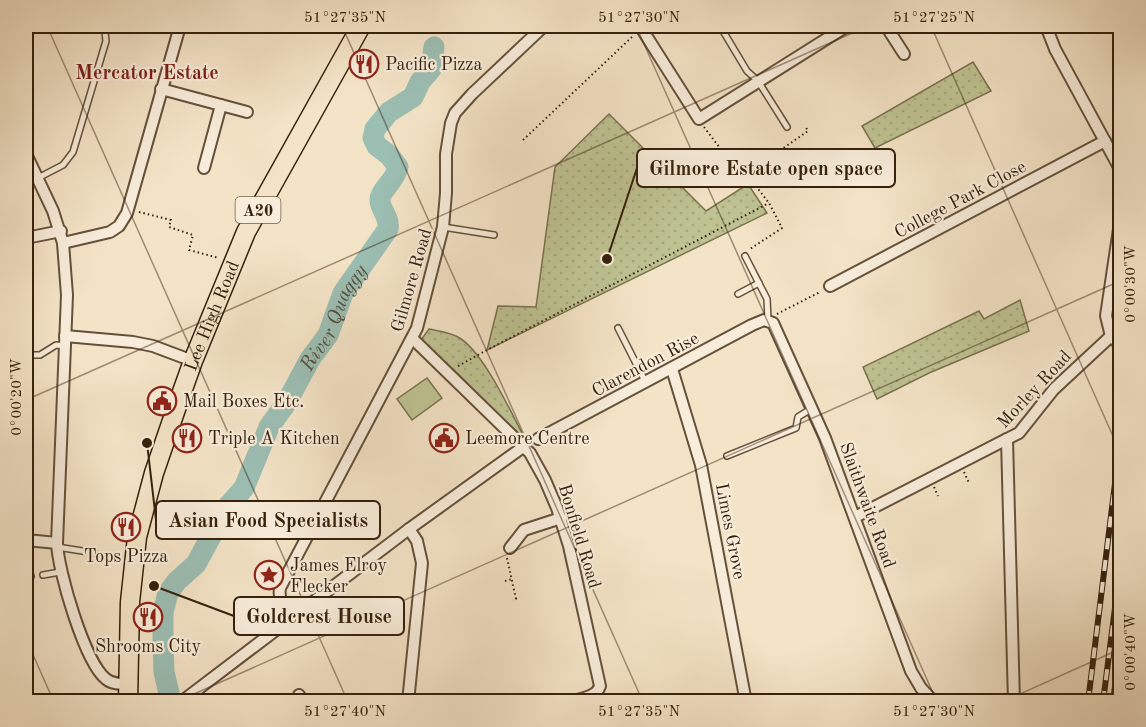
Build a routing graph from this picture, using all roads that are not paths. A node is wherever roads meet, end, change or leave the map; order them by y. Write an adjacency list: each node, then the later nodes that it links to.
1 (100, 26): 20 (lane)
2 (180, 26): 12 (street)
3 (361, 26): 38 (highway, Lee High Road / A20)
4 (544, 26): 22 (street, Gilmore Road)
5 (720, 26): 11 (lane)
6 (847, 26): 11 (street)
7 (886, 26): 10 (street)
8 (1046, 26): 16 (street)
9 (640, 27): 11 (street)
10 (904, 54)
11 (758, 81): 15 (lane)
12 (161, 89): 13 (street); 26 (street)
13 (221, 105): 14 (street); 18 (street)
14 (247, 112)
15 (787, 127)
16 (1105, 141): 19 (street); 29 (street, College Park Close)
17 (26, 154): 20 (street)
18 (204, 168)
19 (1120, 169)
20 (37, 179): 23 (street)
21 (1120, 222): 33 (street)
22 (443, 227): 24 (lane); 34 (street, Gilmore Road)
23 (61, 231): 25 (street); 26 (street)
24 (494, 235)
25 (26, 238)
26 (63, 243): 35 (street)
27 (746, 256): 28 (lane)
28 (759, 283): 30 (lane); 31 (lane)
29 (830, 286)
30 (738, 294)
31 (768, 320): 39 (street, Clarendon Rise); 41 (street, Slaithwaite Road)
32 (618, 328): 40 (lane)
33 (1112, 336): 36 (street); 43 (street, Morley Road)
34 (413, 339): 44 (street, Bonfield Road); 55 (street, Gilmore Road)
35 (65, 341): 37 (lane); 38 (street); 50 (street)
36 (1120, 345)
37 (26, 355)
38 (193, 361): 56 (highway, Lee High Road / A20)
39 (672, 369): 40 (street, Clarendon Rise); 60 (street, Limes Grove)
40 (646, 383): 42 (street, Clarendon Rise)
41 (813, 408): 45 (lane); 46 (street, Slaithwaite Road)
42 (538, 439)
43 (1007, 439): 46 (street); 62 (street, Morley Road)
44 (523, 447): 47 (street, Bonfield Road); 48 (street)
45 (727, 456)
46 (855, 517): 61 (street, Slaithwaite Road)
47 (561, 518): 51 (street); 59 (street, Bonfield Road)
48 (409, 529): 55 (street); 58 (street)
49 (26, 540): 50 (street)
50 (57, 545): 52 (lane); 53 (street)
51 (510, 548)
52 (94, 553)
53 (60, 572): 54 (lane); 56 (street)
54 (43, 574)
55 (291, 620): 57 (street)
56 (128, 693)
57 (181, 702)
58 (408, 702)
59 (570, 702)
60 (746, 702)
61 (934, 702)
62 (1014, 702)

